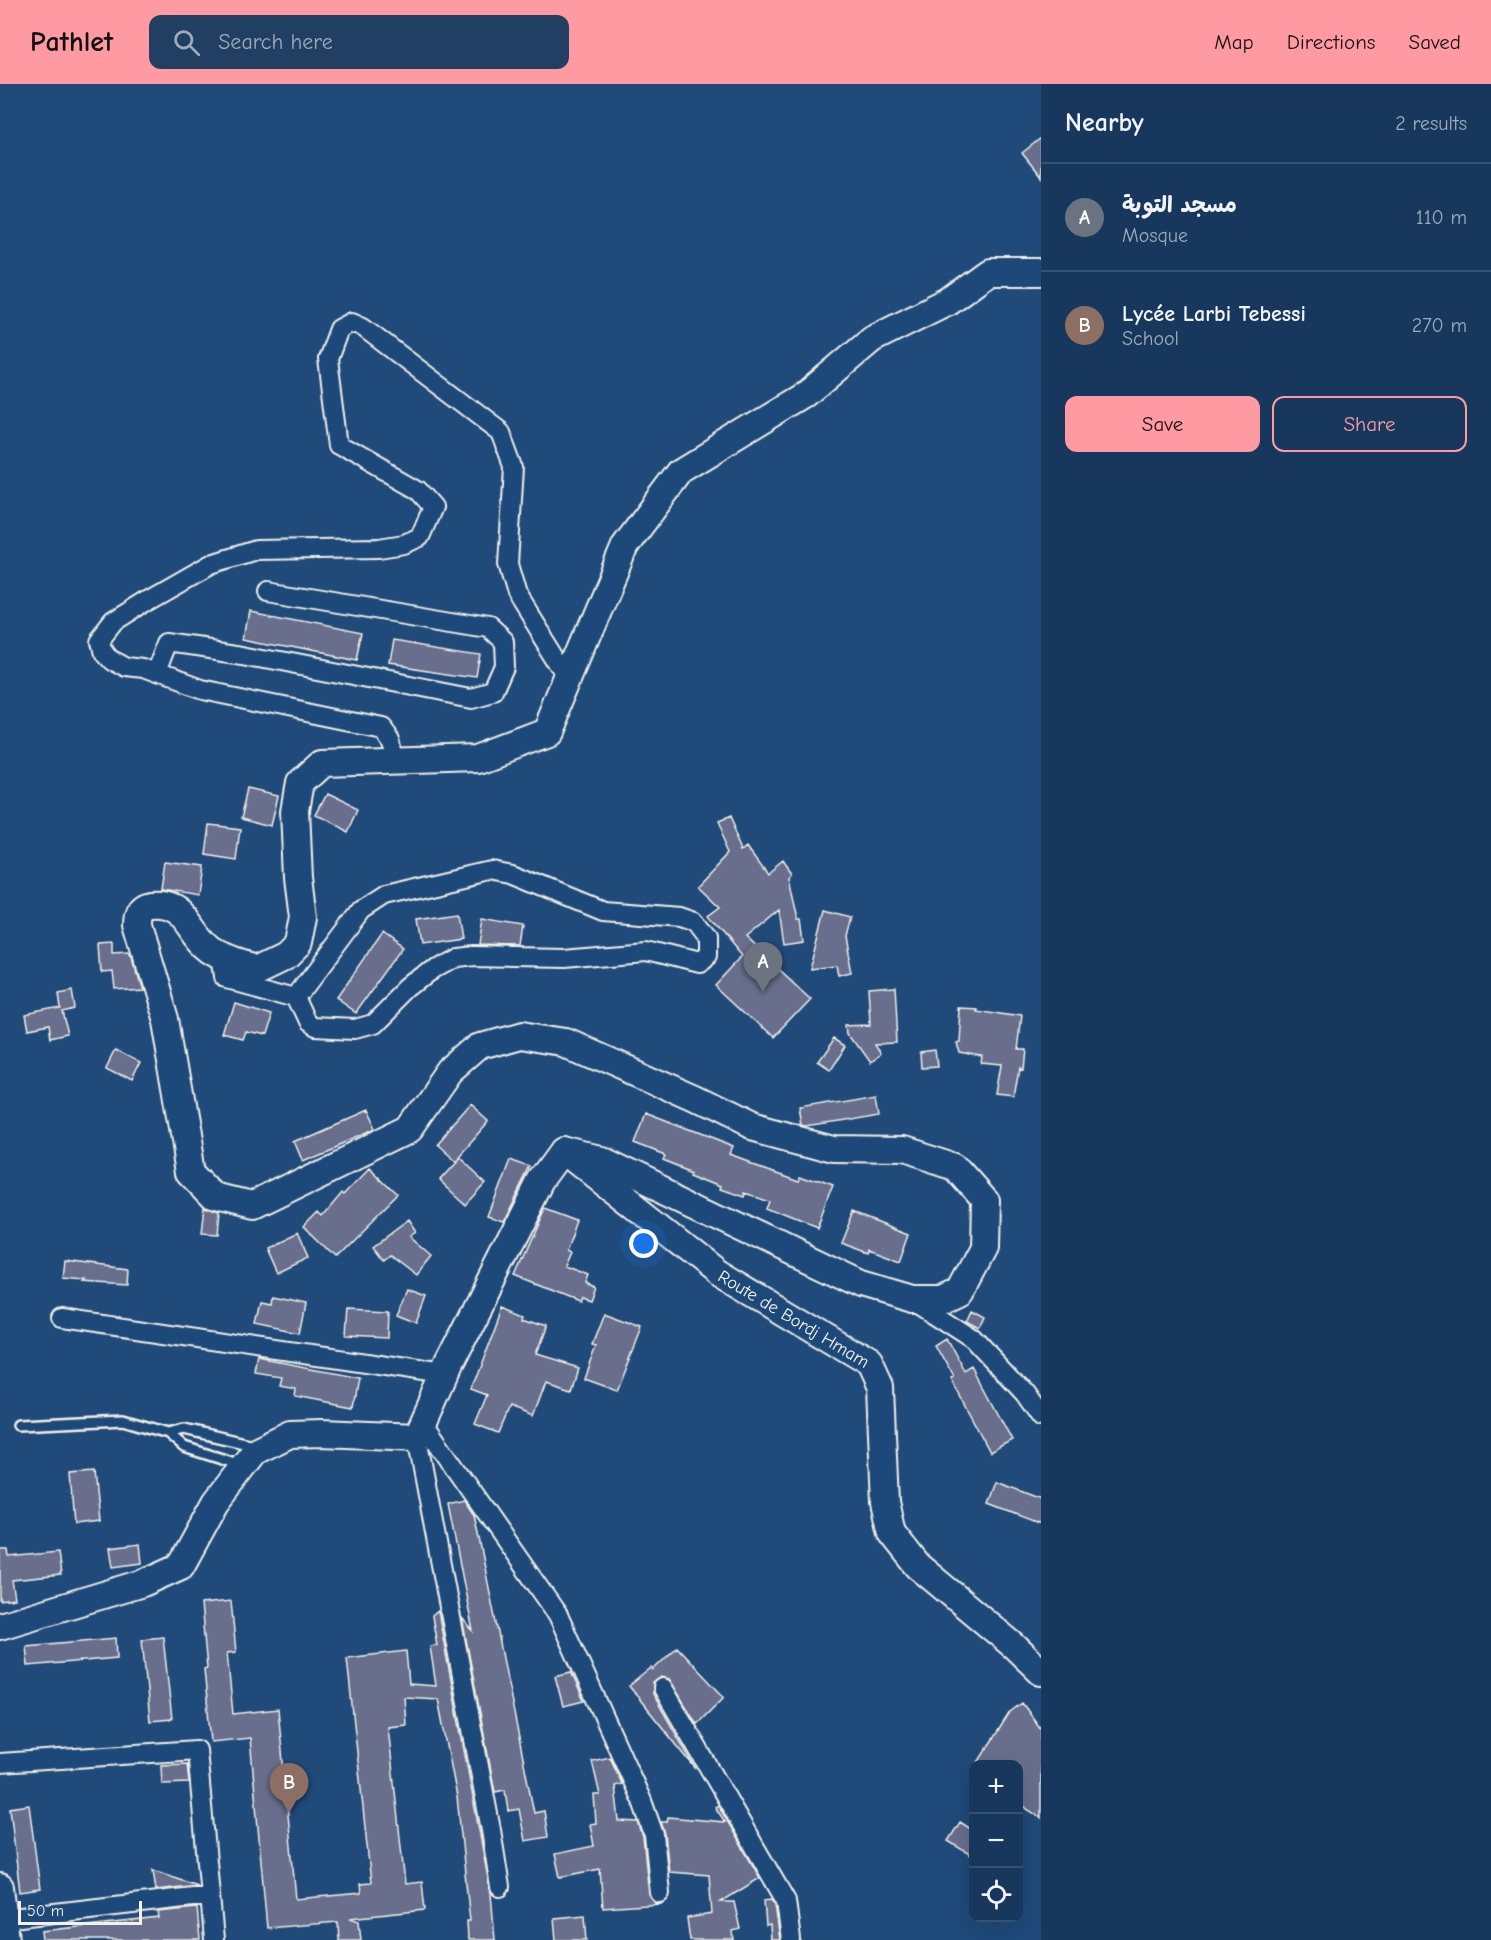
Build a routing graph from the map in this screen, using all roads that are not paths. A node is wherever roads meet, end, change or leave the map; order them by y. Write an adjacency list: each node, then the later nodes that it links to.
1 (1041, 272): 4 (street)
2 (268, 591): 3 (street)
3 (157, 674): 4 (street); 5 (street)
4 (570, 680): 5 (street)
5 (396, 760): 6 (street)
6 (224, 957): 7 (street); 9 (street)
7 (296, 997): 7 (street)
8 (564, 1151): 9 (street); 11 (street); 19 (street, Route de Bordj Hmam)
9 (912, 1299): 12 (street)
10 (62, 1318): 11 (street)
11 (445, 1375): 14 (street)
12 (1041, 1417)
13 (18, 1425): 15 (lane)
14 (420, 1430): 16 (street); 23 (street); 24 (street)
15 (168, 1432): 16 (lane); 17 (lane)
16 (262, 1448): 17 (street)
17 (244, 1466): 18 (street)
18 (0, 1626)
19 (1041, 1672)
20 (663, 1688): 28 (street)
21 (0, 1763): 25 (street)
22 (0, 1887): 26 (street)
23 (500, 1887)
24 (660, 1893)
25 (210, 1895): 26 (street); 27 (street)
26 (4, 1929)
27 (214, 1940)
28 (791, 1940)

